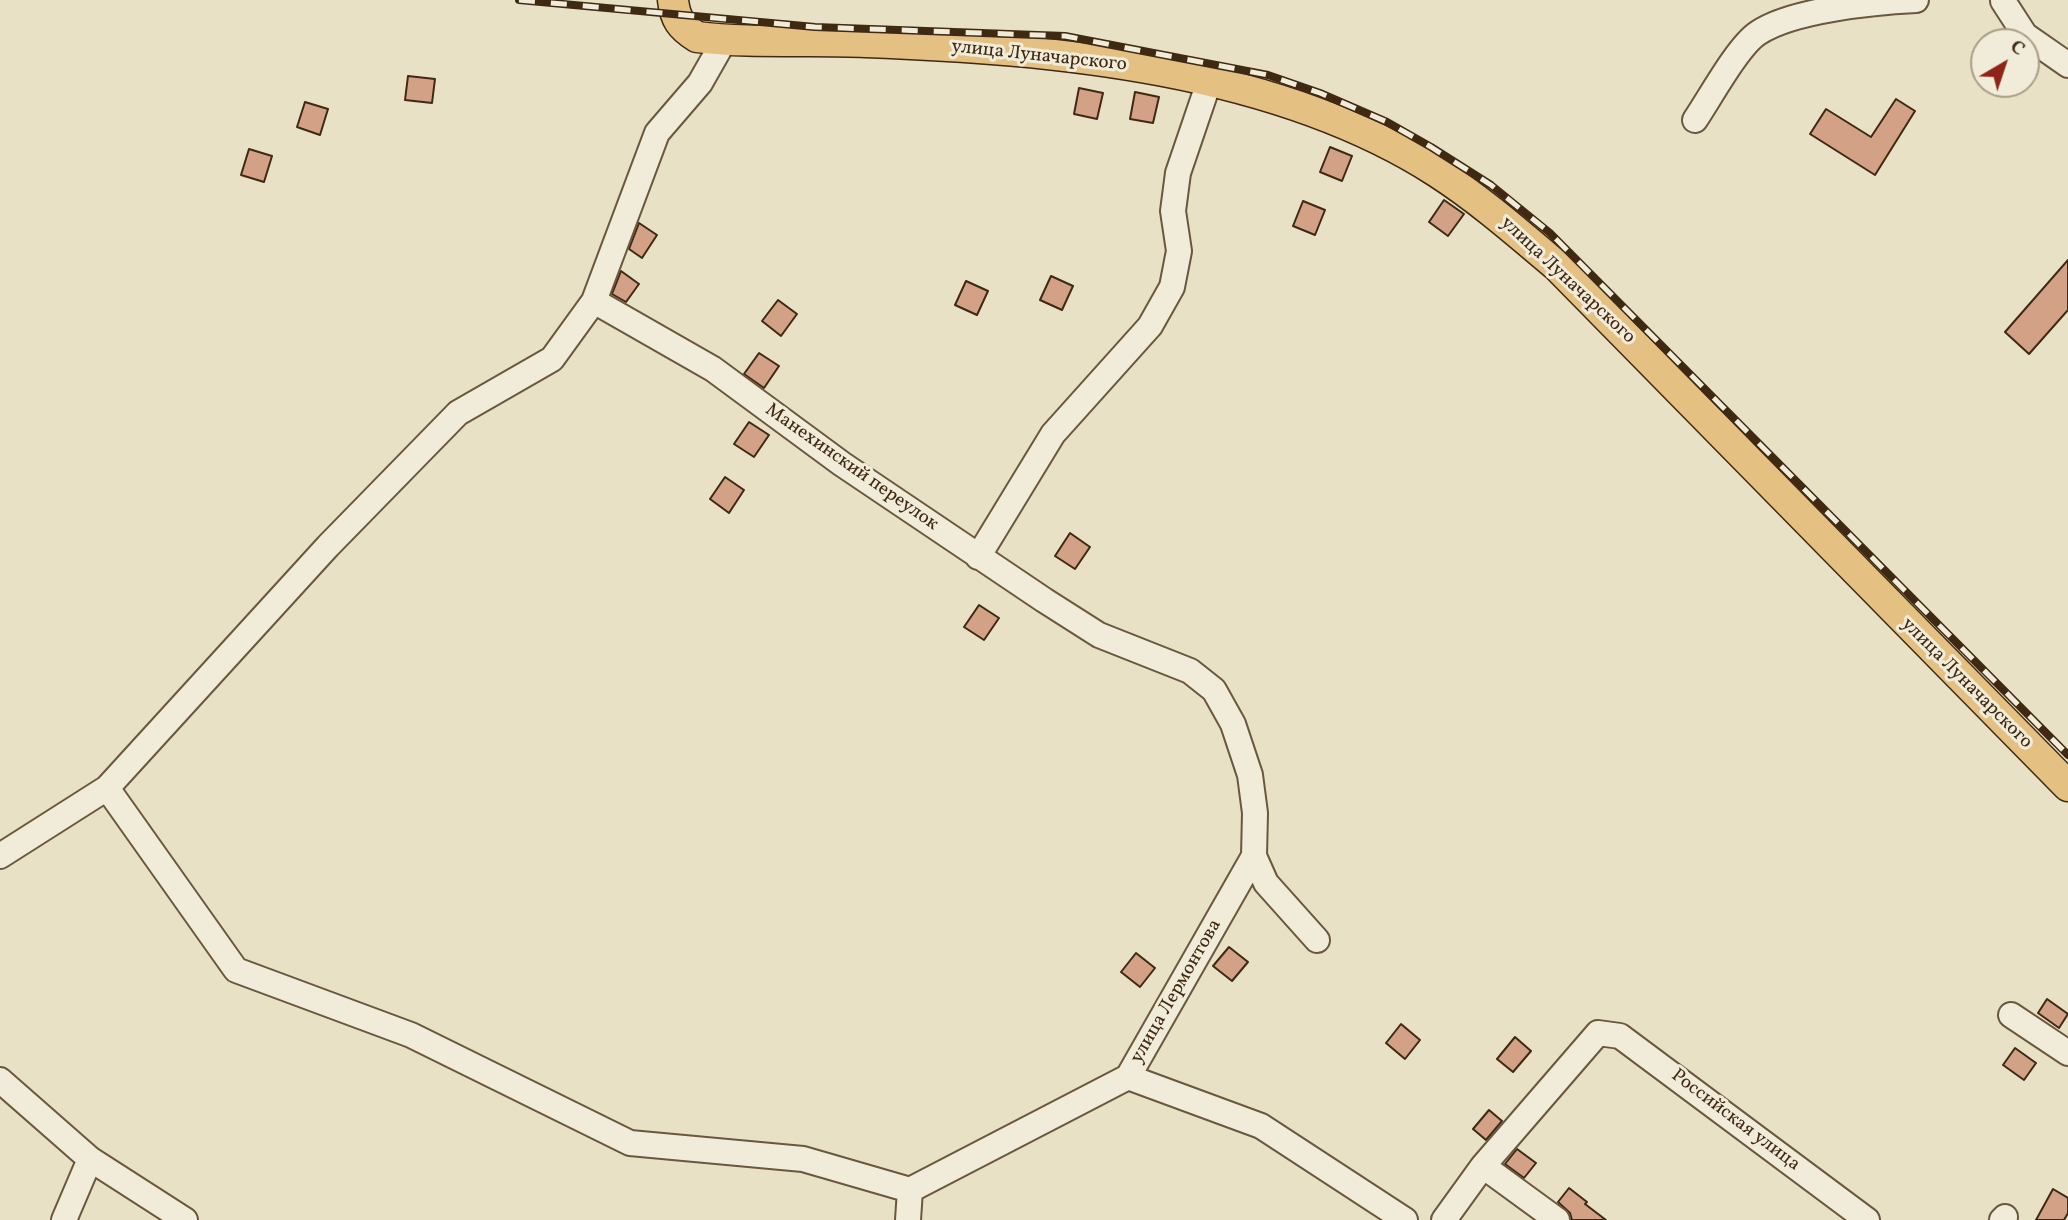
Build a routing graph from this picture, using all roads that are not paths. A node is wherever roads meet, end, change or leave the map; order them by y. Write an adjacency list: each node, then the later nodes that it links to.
1 (1916, 0): 8 (street)
2 (1986, 0): 3 (street)
3 (2003, 0): 6 (street)
4 (674, 7): 5 (main road, улица Луначарского)
5 (725, 39): 7 (main road, улица Луначарского); 9 (street)
6 (2068, 65)
7 (1209, 82): 10 (street); 11 (main road, улица Луначарского)
8 (1695, 120)
9 (594, 301): 10 (street, Манехинский переулок); 12 (street)
10 (978, 557): 14 (street, Манехинский переулок)
11 (2068, 786)
12 (107, 788): 13 (street); 22 (street)
13 (0, 856)
14 (1254, 856): 15 (street); 18 (street, улица Лермонтова)
15 (1317, 940)
16 (2011, 1015): 17 (street)
17 (2068, 1053)
18 (1128, 1077): 22 (street); 26 (street, улица Лермонтова)
19 (0, 1080): 20 (street)
20 (90, 1159): 23 (street); 24 (street)
21 (1483, 1166): 27 (street); 28 (street); 29 (street, Российская улица)
22 (910, 1190): 25 (street)
23 (64, 1220)
24 (185, 1220)
25 (908, 1220)
26 (1405, 1220)
27 (1444, 1220)
28 (1557, 1220)
29 (1867, 1220)

